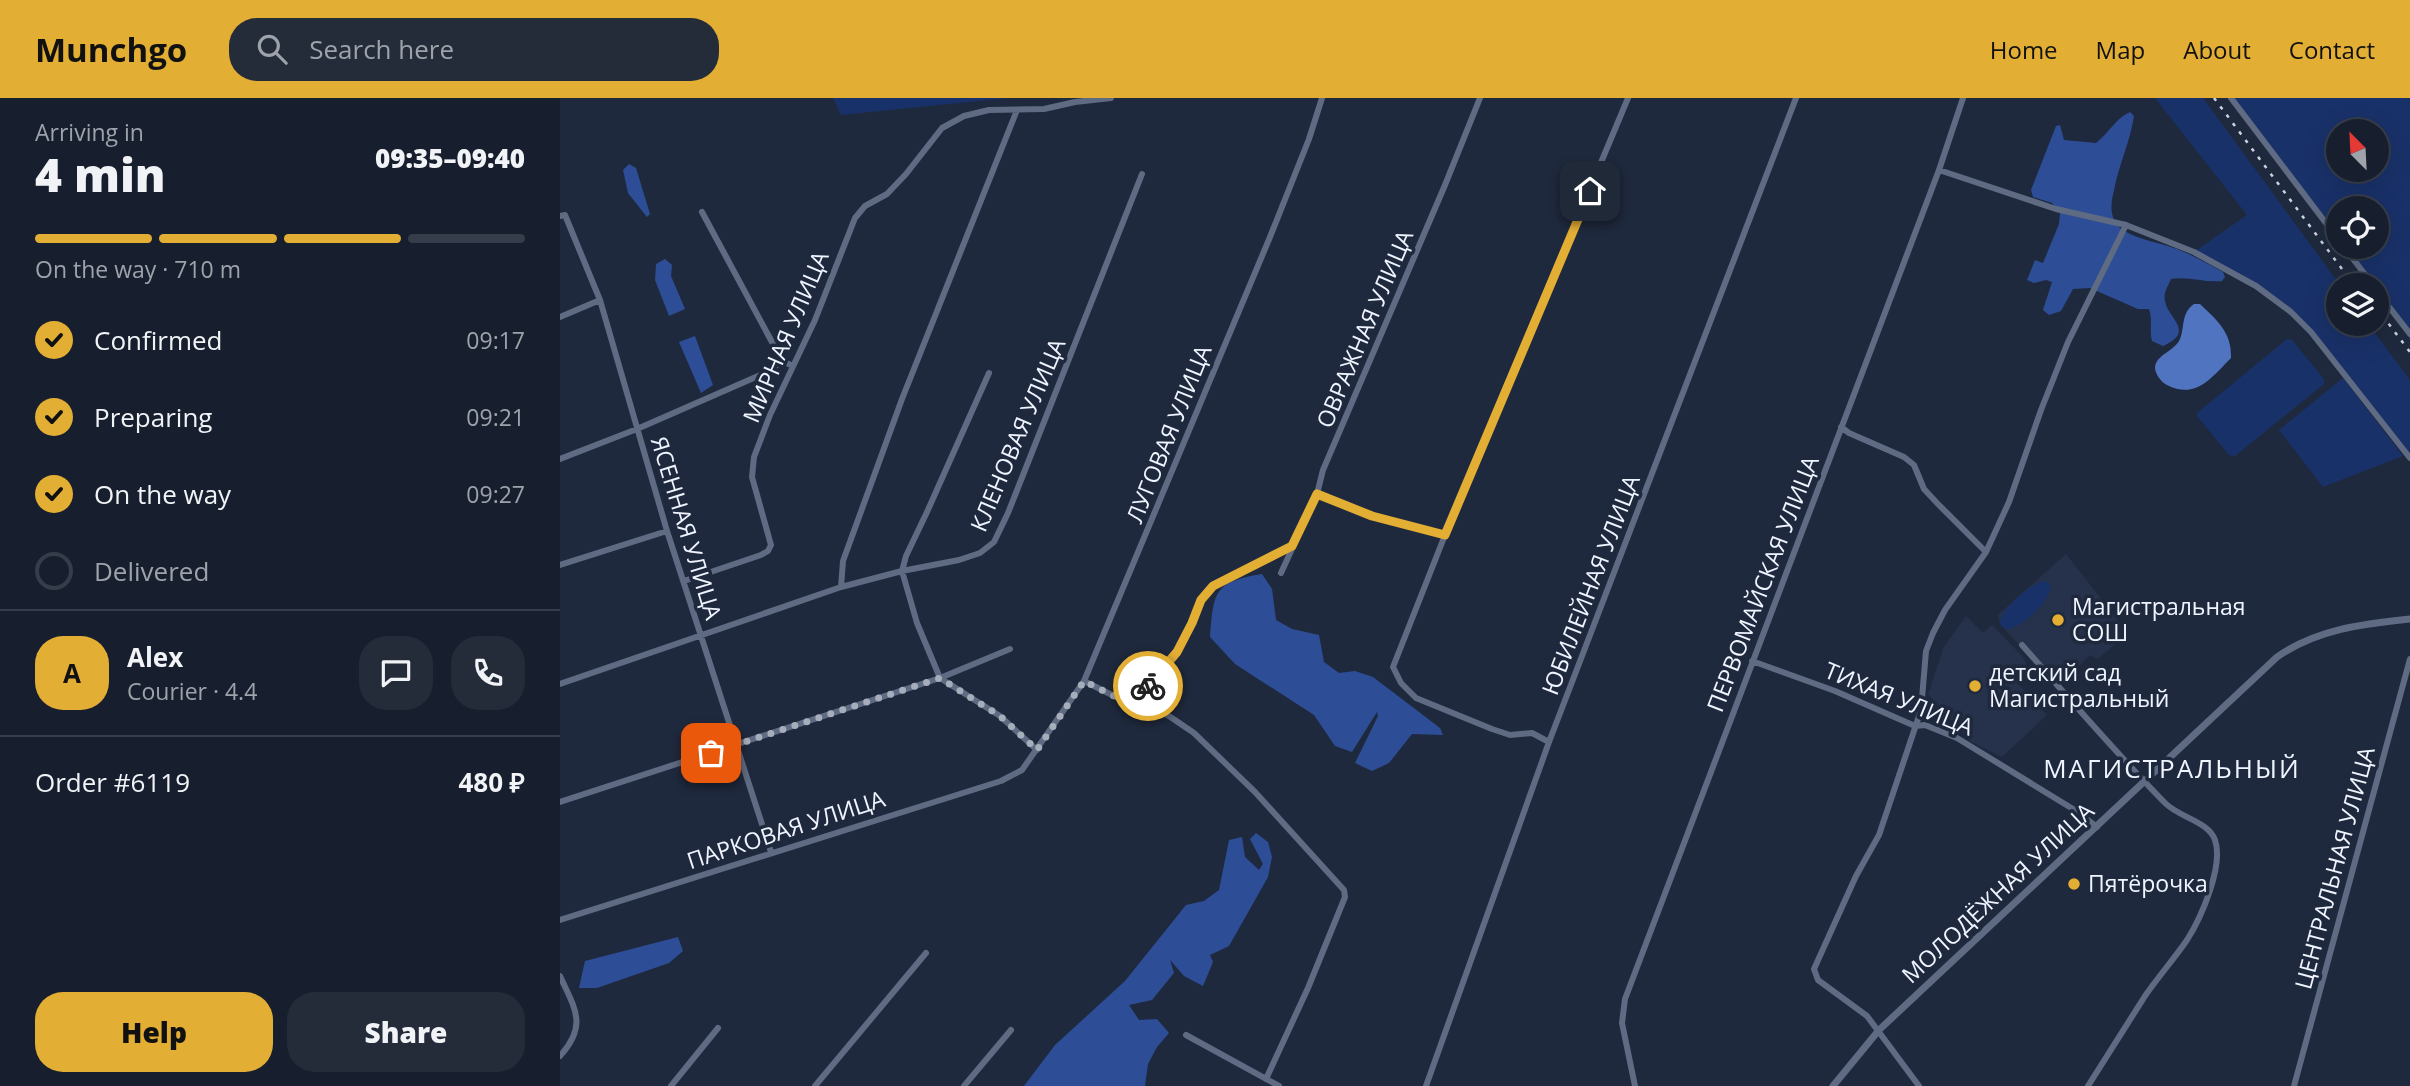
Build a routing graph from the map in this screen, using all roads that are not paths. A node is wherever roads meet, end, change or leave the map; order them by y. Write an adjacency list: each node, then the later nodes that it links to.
1 (1111, 98): 8 (street)
2 (1322, 98): 45 (street, ЛУГОВАЯ УЛИЦА)
3 (1480, 98): 28 (street, ОВРАЖНАЯ УЛИЦА)
4 (1629, 98): 30 (street)
5 (1796, 98): 49 (street, ЮБИЛЕЙНАЯ УЛИЦА)
6 (1963, 98): 9 (street, ПЕРВОМАЙСКАЯ УЛИЦА)
7 (2231, 98): 13 (street)
8 (1017, 110): 22 (street, МИРНАЯ УЛИЦА); 37 (street)
9 (1939, 170): 14 (street); 24 (street, ПЕРВОМАЙСКАЯ УЛИЦА)
10 (1142, 174): 34 (street, КЛЕНОВАЯ УЛИЦА)
11 (702, 212): 21 (street)
12 (563, 216): 17 (street, ЯСЕННАЯ УЛИЦА)
13 (2326, 223)
14 (2126, 225): 26 (street); 32 (street)
15 (2353, 259): 16 (street)
16 (2364, 273)
17 (600, 300): 19 (street); 25 (street, ЯСЕННАЯ УЛИЦА)
18 (2389, 307): 20 (street)
19 (560, 317)
20 (2410, 334)
21 (780, 360): 22 (street); 25 (street)
22 (793, 366): 36 (street, МИРНАЯ УЛИЦА)
23 (989, 373): 34 (street)
24 (1841, 426): 32 (street); 43 (street, ПЕРВОМАЙСКАЯ УЛИЦА)
25 (637, 429): 27 (street); 29 (street, ЯСЕННАЯ УЛИЦА)
26 (2410, 458)
27 (560, 459)
28 (1317, 494): 30 (street); 31 (street, ОВРАЖНАЯ УЛИЦА)
29 (667, 531): 33 (street); 36 (street, ЯСЕННАЯ УЛИЦА)
30 (1445, 535): 49 (street)
31 (1292, 546): 35 (street, ОВРАЖНАЯ УЛИЦА); 47 (street)
32 (1986, 552): 48 (street)
33 (560, 565)
34 (902, 571): 37 (street, КЛЕНОВАЯ УЛИЦА); 44 (street)
35 (1281, 573)
36 (684, 581): 39 (street, ЯСЕННАЯ УЛИЦА)
37 (841, 587): 39 (street, КЛЕНОВАЯ УЛИЦА)
38 (2410, 619): 53 (street, МОЛОДЁЖНАЯ УЛИЦА)
39 (702, 636): 46 (street, КЛЕНОВАЯ УЛИЦА); 50 (street, ЯСЕННАЯ УЛИЦА)
40 (2022, 645): 53 (street)
41 (1010, 649): 44 (street)
42 (2410, 659): 75 (street, ЦЕНТРАЛЬНАЯ УЛИЦА)
43 (1752, 661): 48 (street, ТИХАЯ УЛИЦА); 71 (street, ПЕРВОМАЙСКАЯ УЛИЦА)
44 (940, 678): 50 (street); 51 (street)
45 (1084, 681): 47 (street); 51 (street, ЛУГОВАЯ УЛИЦА)
46 (560, 684)
47 (1138, 700): 65 (street)
48 (1915, 726): 55 (street, ТИХАЯ УЛИЦА); 62 (street)
49 (1549, 742): 70 (street, ЮБИЛЕЙНАЯ УЛИЦА)
50 (736, 745): 54 (street); 56 (street, ЯСЕННАЯ УЛИЦА)
51 (1037, 750): 52 (street, ЛУГОВАЯ УЛИЦА)
52 (1022, 770): 56 (street, ПАРКОВАЯ УЛИЦА)
53 (2144, 782): 55 (street, МОЛОДЁЖНАЯ УЛИЦА); 74 (street)
54 (560, 802)
55 (2097, 827): 62 (street, МОЛОДЁЖНАЯ УЛИЦА)
56 (771, 852): 57 (street, ПАРКОВАЯ УЛИЦА)
57 (560, 920)
58 (926, 953): 67 (street)
59 (560, 976): 64 (street)
60 (718, 1028): 66 (street)
61 (1011, 1030): 68 (street)
62 (1879, 1030): 72 (street, МОЛОДЁЖНАЯ УЛИЦА); 73 (street)
63 (1186, 1035): 65 (street)
64 (560, 1056)
65 (1266, 1079): 69 (street)
66 (671, 1086)
67 (815, 1086)
68 (964, 1086)
69 (1279, 1086)
70 (1426, 1086)
71 (1635, 1086)
72 (1833, 1086)
73 (1919, 1086)
74 (2088, 1086)
75 (2294, 1086)

